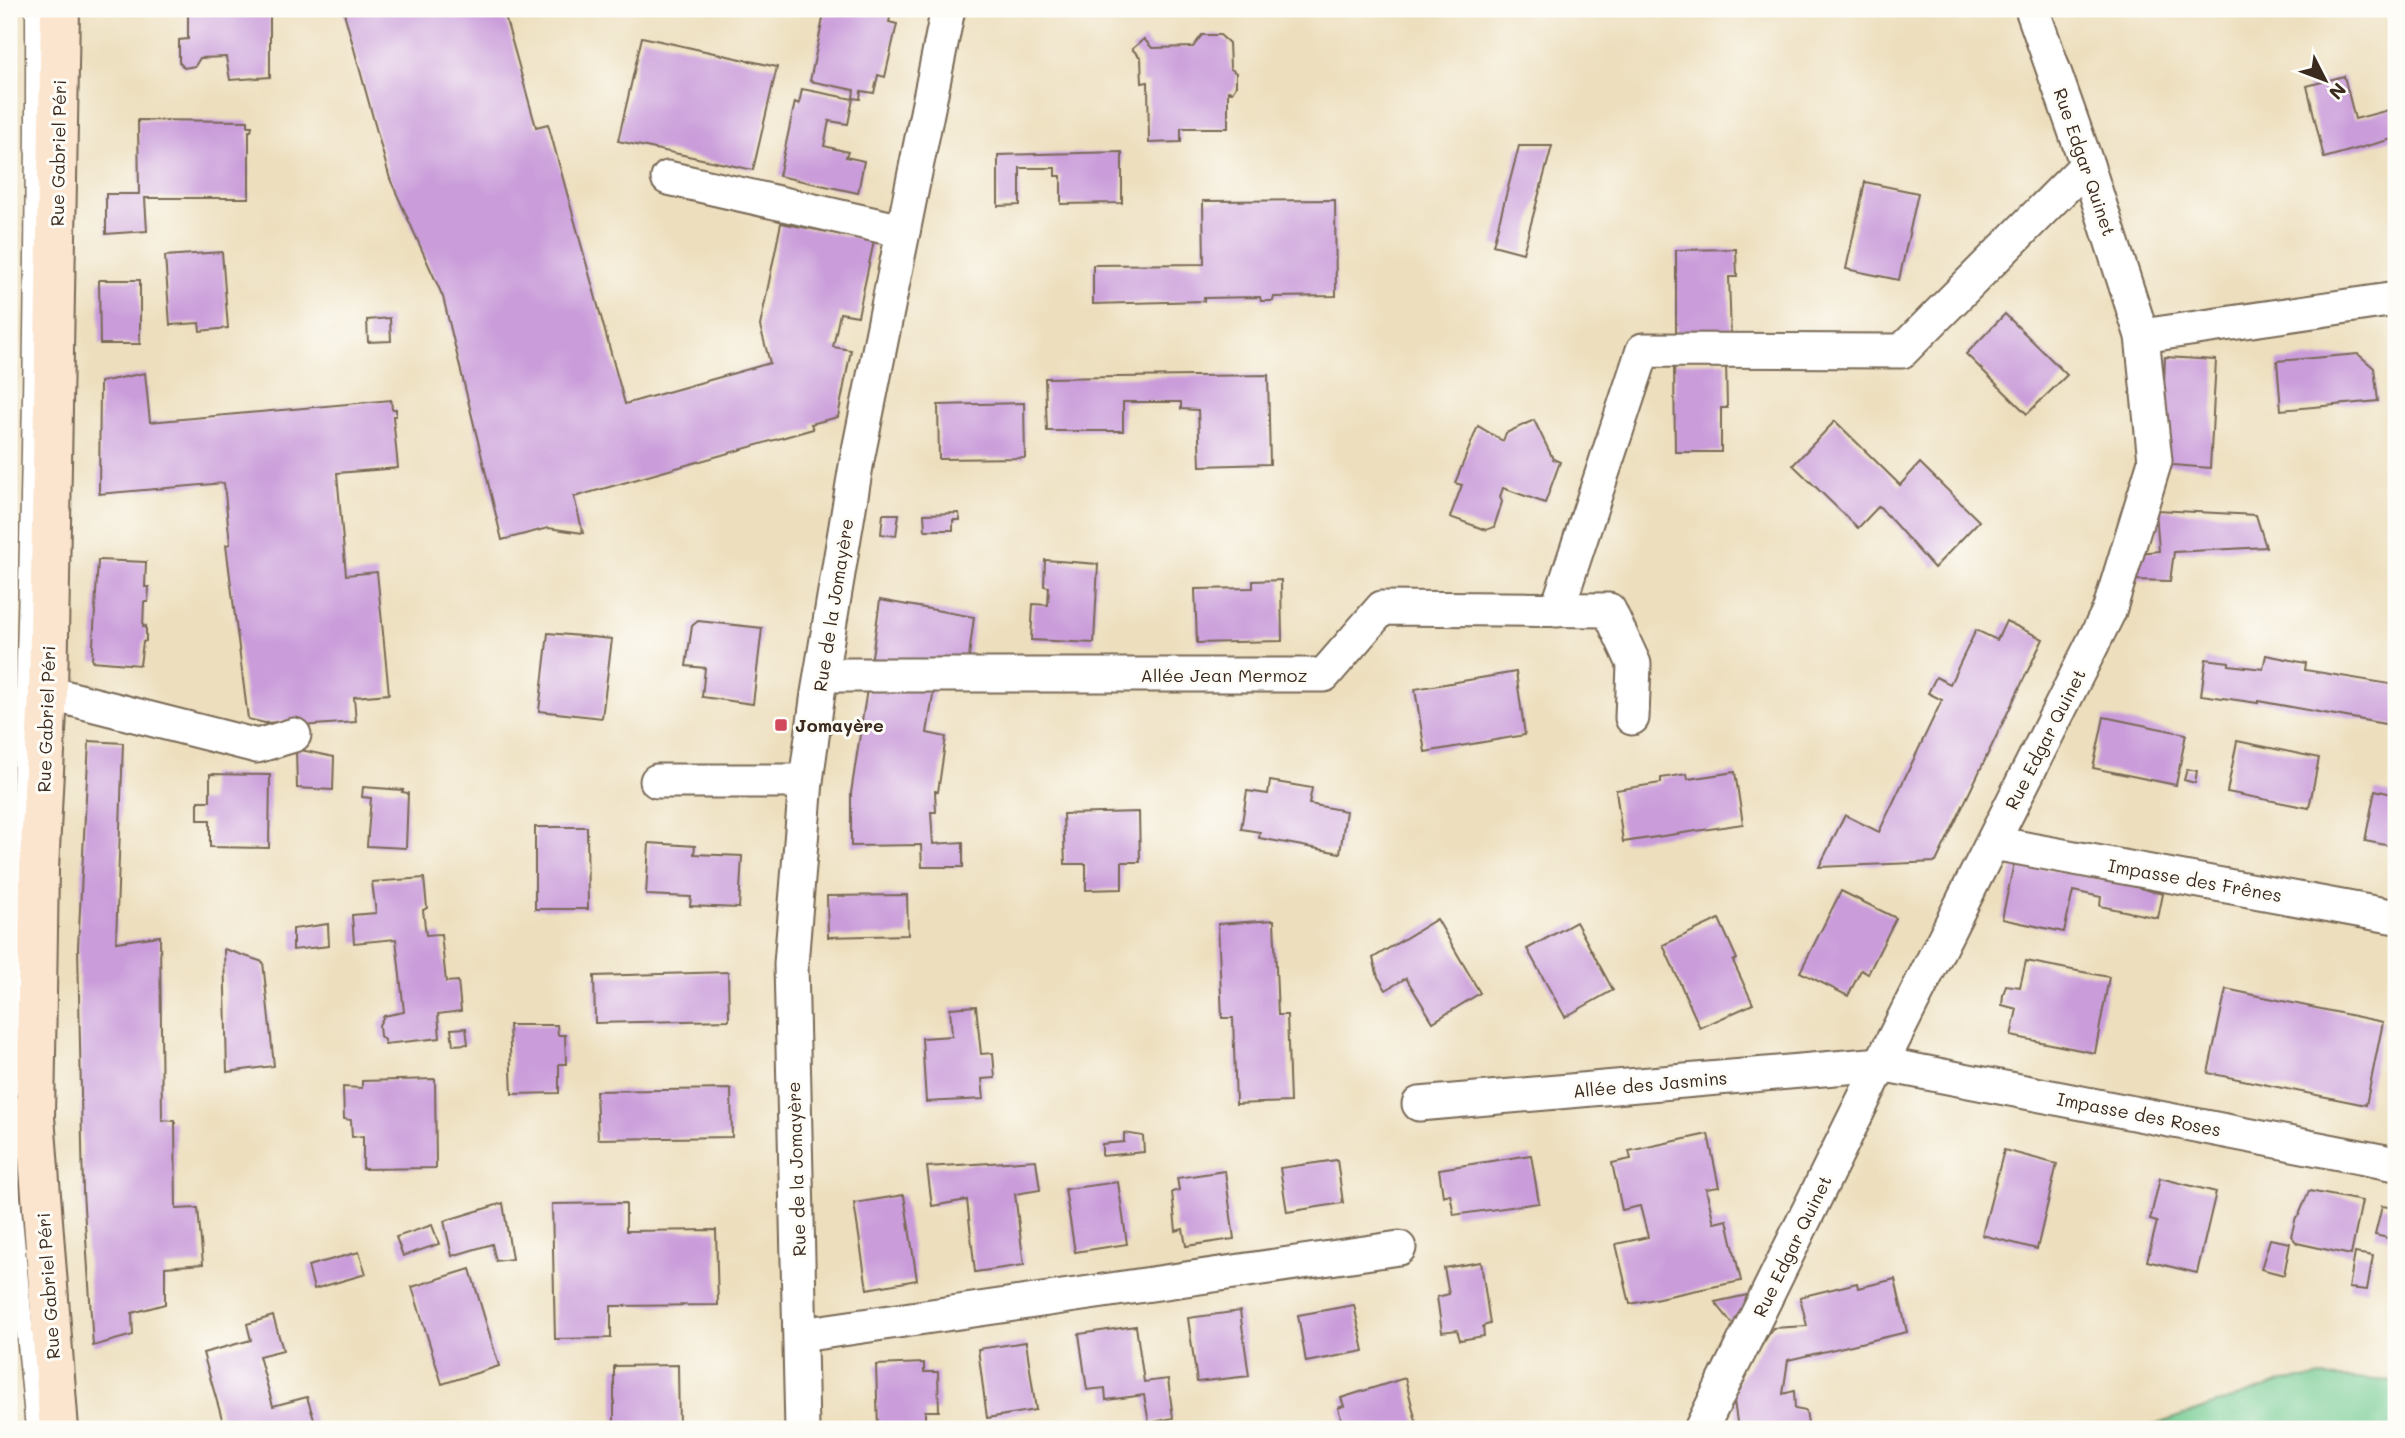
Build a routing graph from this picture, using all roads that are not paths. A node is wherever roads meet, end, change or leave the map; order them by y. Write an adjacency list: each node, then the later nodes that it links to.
1 (34, 9): 18 (lane, Rue Gabriel Péri)
2 (60, 9): 12 (main road, Rue Gabriel Péri)
3 (948, 9): 7 (street, Rue de la Jomayère)
4 (2032, 9): 5 (street, Rue Edgar Quinet)
5 (2087, 165): 9 (street, Rue Edgar Quinet); 10 (street)
6 (668, 178): 7 (street)
7 (903, 231): 11 (street, Rue de la Jomayère)
8 (2396, 299): 9 (street)
9 (2142, 336): 17 (street, Rue Edgar Quinet)
10 (1557, 610): 11 (street, Allée Jean Mermoz); 13 (street, Allée Jean Mermoz)
11 (821, 675): 16 (street, Rue de la Jomayère)
12 (48, 693): 14 (street); 18 (main road, Rue Gabriel Péri)
13 (1632, 718)
14 (294, 735)
15 (657, 781): 16 (street)
16 (806, 781): 26 (street, Rue de la Jomayère)
17 (1993, 843): 19 (street, Impasse des Frênes); 20 (street, Rue Edgar Quinet)
18 (21, 868): 21 (lane, Rue Gabriel Péri); 28 (main road, Rue Gabriel Péri)
19 (2396, 917)
20 (1881, 1064): 22 (street, Allée des Jasmins); 23 (street, Impasse des Roses); 30 (street, Rue Edgar Quinet)
21 (9, 1091)
22 (1419, 1104)
23 (2396, 1164)
24 (9, 1165): 27 (lane, Rue Gabriel Péri)
25 (1399, 1248): 26 (street)
26 (801, 1335): 29 (street, Rue de la Jomayère)
27 (34, 1429)
28 (59, 1429)
29 (802, 1429)
30 (1701, 1429)

